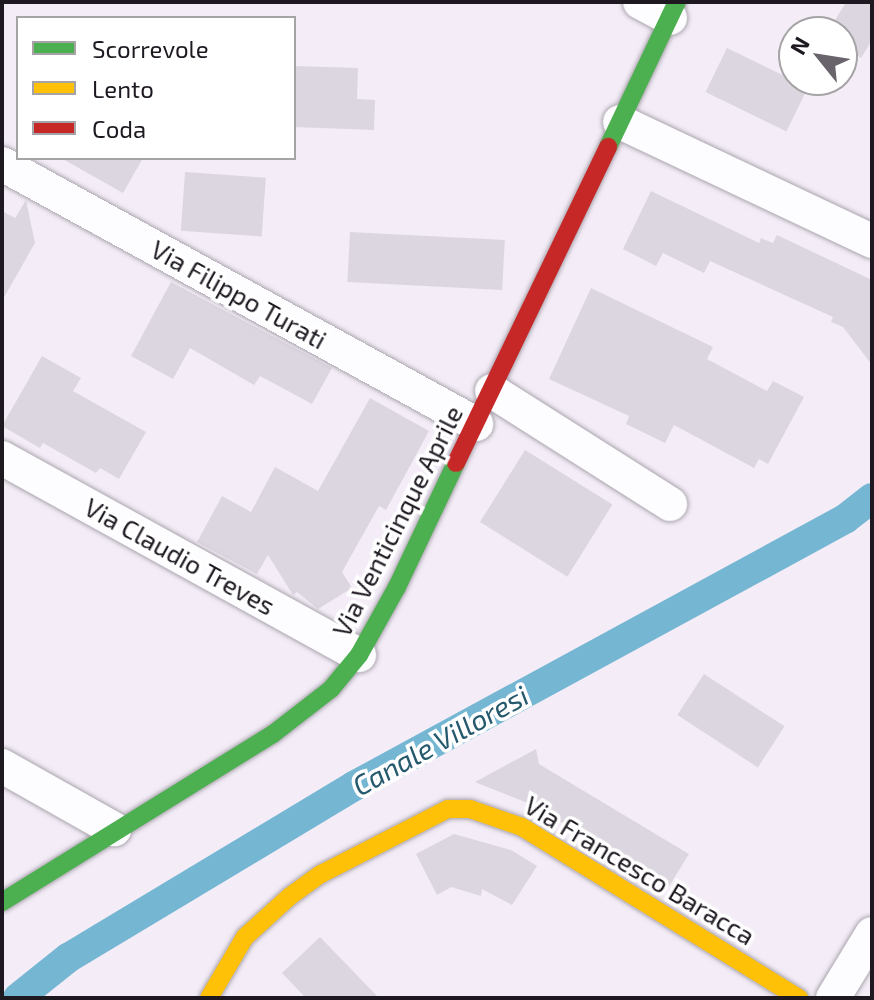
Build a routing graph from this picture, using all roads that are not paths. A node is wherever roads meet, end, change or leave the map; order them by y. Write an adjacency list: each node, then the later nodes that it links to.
1 (640, 2): 2 (street)
2 (674, 10): 3 (street, Via Venticinque Aprile)
3 (620, 122): 5 (street); 6 (street, Via Venticinque Aprile)
4 (2, 164): 7 (street, Via Filippo Turati)
5 (872, 241)
6 (492, 391): 7 (street, Via Venticinque Aprile); 9 (street)
7 (476, 424): 10 (street, Via Venticinque Aprile)
8 (2, 458): 10 (street, Via Claudio Treves)
9 (670, 504)
10 (359, 655): 12 (street, Via Venticinque Aprile)
11 (2, 766): 12 (street)
12 (114, 829): 13 (street, Via Venticinque Aprile)
13 (2, 902)
14 (872, 934): 17 (street)
15 (209, 998): 16 (street, Via Francesco Baracca)
16 (799, 998)
17 (833, 998)

